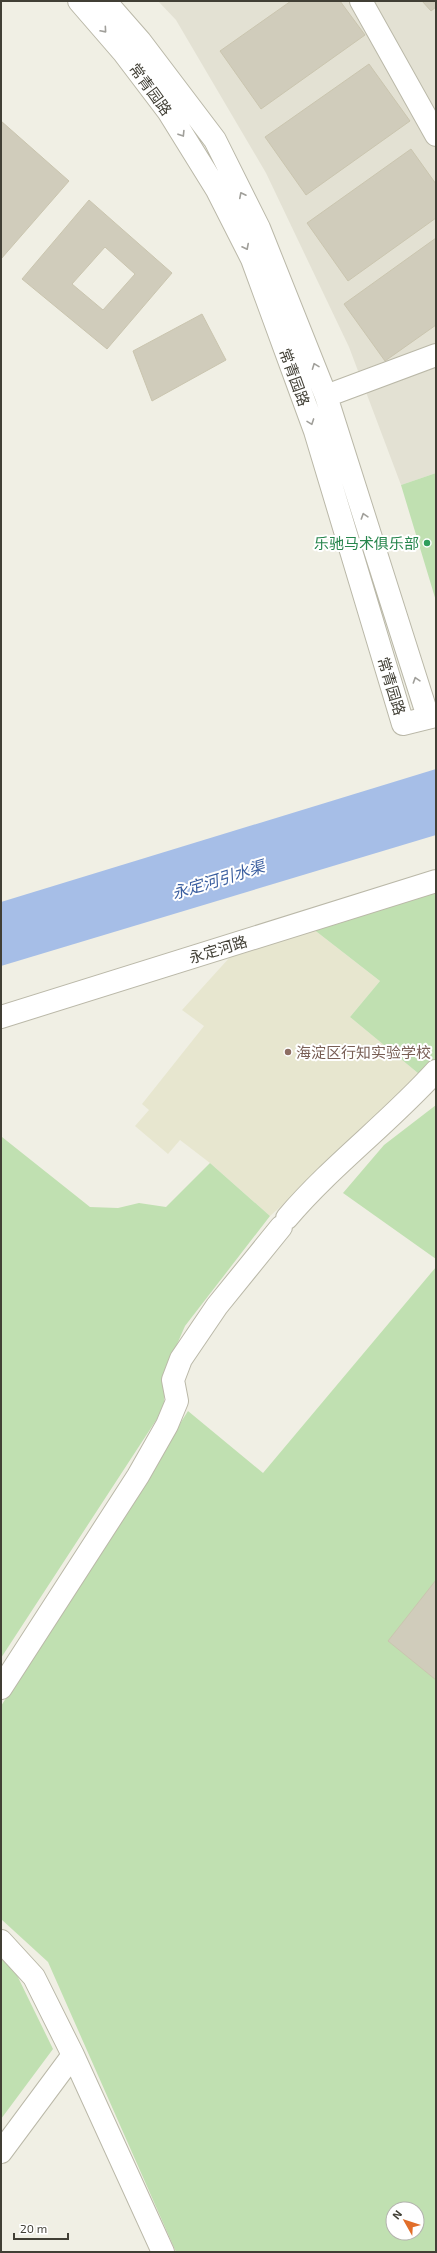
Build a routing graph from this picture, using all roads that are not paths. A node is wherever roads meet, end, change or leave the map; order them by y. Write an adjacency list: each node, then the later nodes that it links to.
1 (79, 1): 7 (street, 常青园路, one-way to 7)
2 (105, 1): 6 (street, 常青园路, one-way to 2)
3 (361, 1): 4 (street)
4 (436, 135)
5 (436, 355): 6 (street)
6 (326, 396): 7 (street, 常青园路, one-way to 6)
7 (432, 717)
8 (436, 881): 9 (street, 永定河路)
9 (1, 1017)
10 (436, 1071): 11 (street)
11 (1, 1688)
12 (1, 1941): 13 (street)
13 (73, 2055): 14 (street); 15 (street)
14 (1, 2152)
15 (164, 2252)

